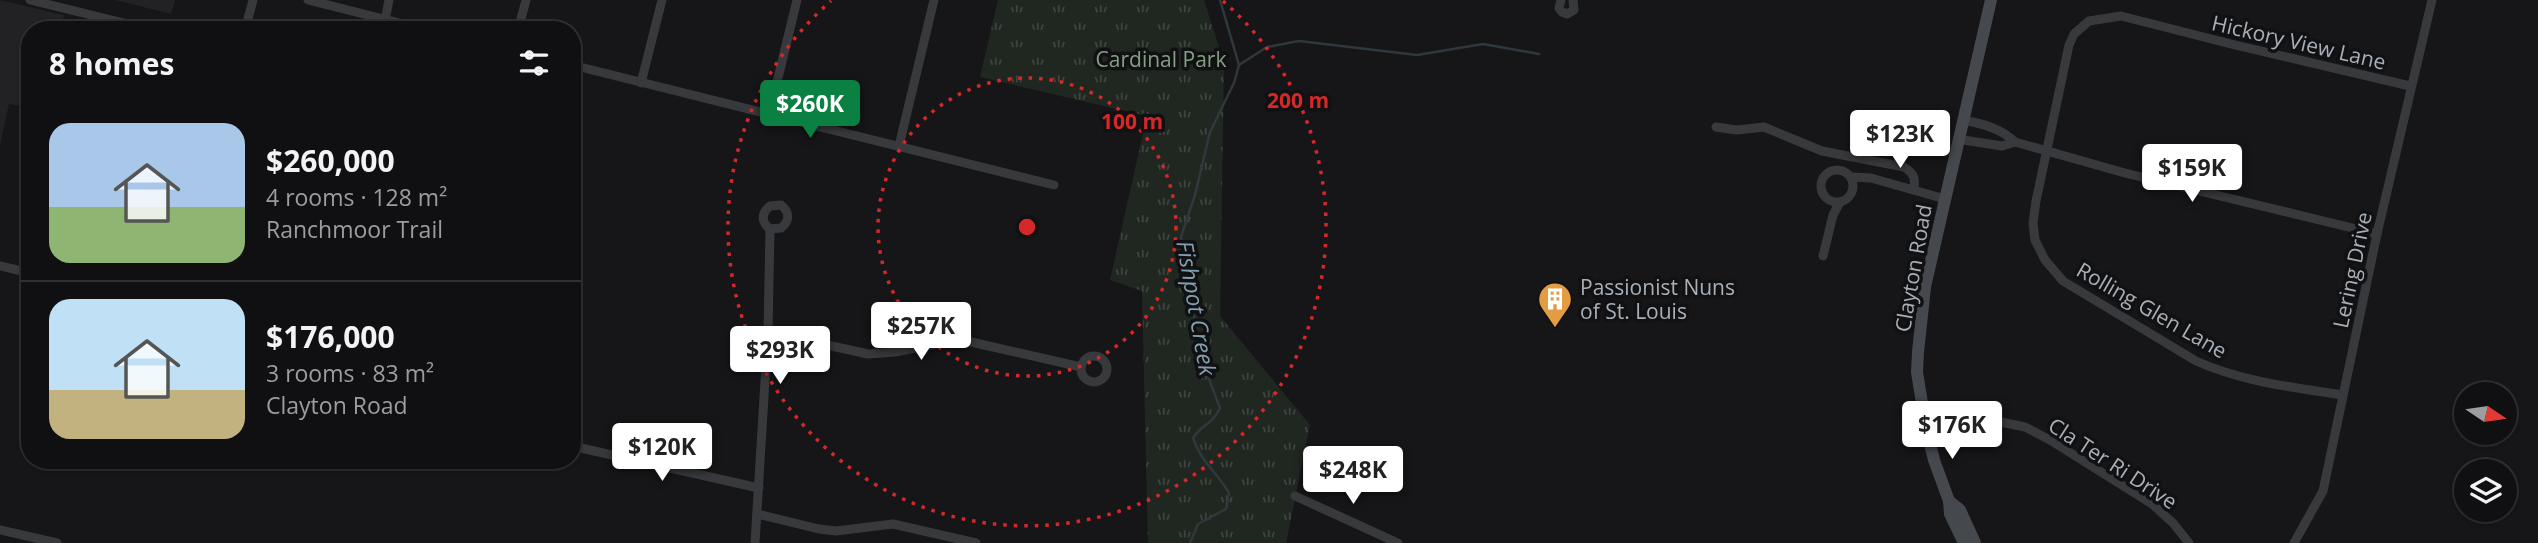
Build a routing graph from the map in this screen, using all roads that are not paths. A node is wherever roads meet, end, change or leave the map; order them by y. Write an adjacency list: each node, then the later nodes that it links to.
1 (30, 0): 13 (street)
2 (253, 0): 18 (street)
3 (308, 0): 15 (street)
4 (389, 0): 15 (street)
5 (526, 0): 20 (street)
6 (662, 0): 22 (street)
7 (797, 0): 24 (street)
8 (934, 0): 29 (street)
9 (1561, 0): 10 (street)
10 (1573, 0)
11 (1991, 0): 25 (main road, Clayton Road)
12 (2432, 0): 23 (street, Lering Drive)
13 (94, 16): 16 (street); 17 (street)
14 (2098, 19): 23 (street, Hickory View Lane); 30 (street, Rolling Glen Lane)
15 (384, 20): 19 (street)
16 (93, 21)
17 (115, 21)
18 (248, 21)
19 (388, 21)
20 (520, 21)
21 (581, 67): 22 (street)
22 (642, 83): 24 (street)
23 (2410, 86): 37 (street, Lering Drive)
24 (769, 115): 29 (street)
25 (1962, 120): 27 (main road, Clayton Road); 28 (street)
26 (1716, 127): 33 (street)
27 (1957, 139): 28 (street); 34 (main road, Clayton Road)
28 (2015, 142): 30 (street)
29 (899, 146): 32 (street)
30 (2047, 149): 37 (street); 43 (street, Rolling Glen Lane)
31 (1851, 177): 33 (street); 35 (street); 35 (street)
32 (1054, 185)
33 (1914, 190): 34 (street)
34 (1945, 199): 44 (main road, Clayton Road)
35 (1840, 202): 38 (street)
36 (770, 229): 41 (street)
37 (2377, 234): 43 (street, Lering Drive)
38 (1823, 256)
39 (0, 266): 40 (street)
40 (21, 271)
41 (768, 332): 42 (street); 46 (street)
42 (1081, 367)
43 (2342, 395): 58 (street, Lering Drive)
44 (1926, 428): 48 (main road, Clayton Road); 57 (street, Cla Ter Ri Drive)
45 (581, 448): 46 (street)
46 (759, 488): 49 (street)
47 (1295, 496): 54 (street)
48 (1950, 501): 55 (main road, Clayton Road); 56 (main road, Clayton Road)
49 (757, 514): 52 (street); 53 (street)
50 (0, 530): 51 (street)
51 (57, 543)
52 (755, 543)
53 (976, 543)
54 (1398, 543)
55 (1964, 543)
56 (1975, 543)
57 (2189, 543)
58 (2294, 543)

